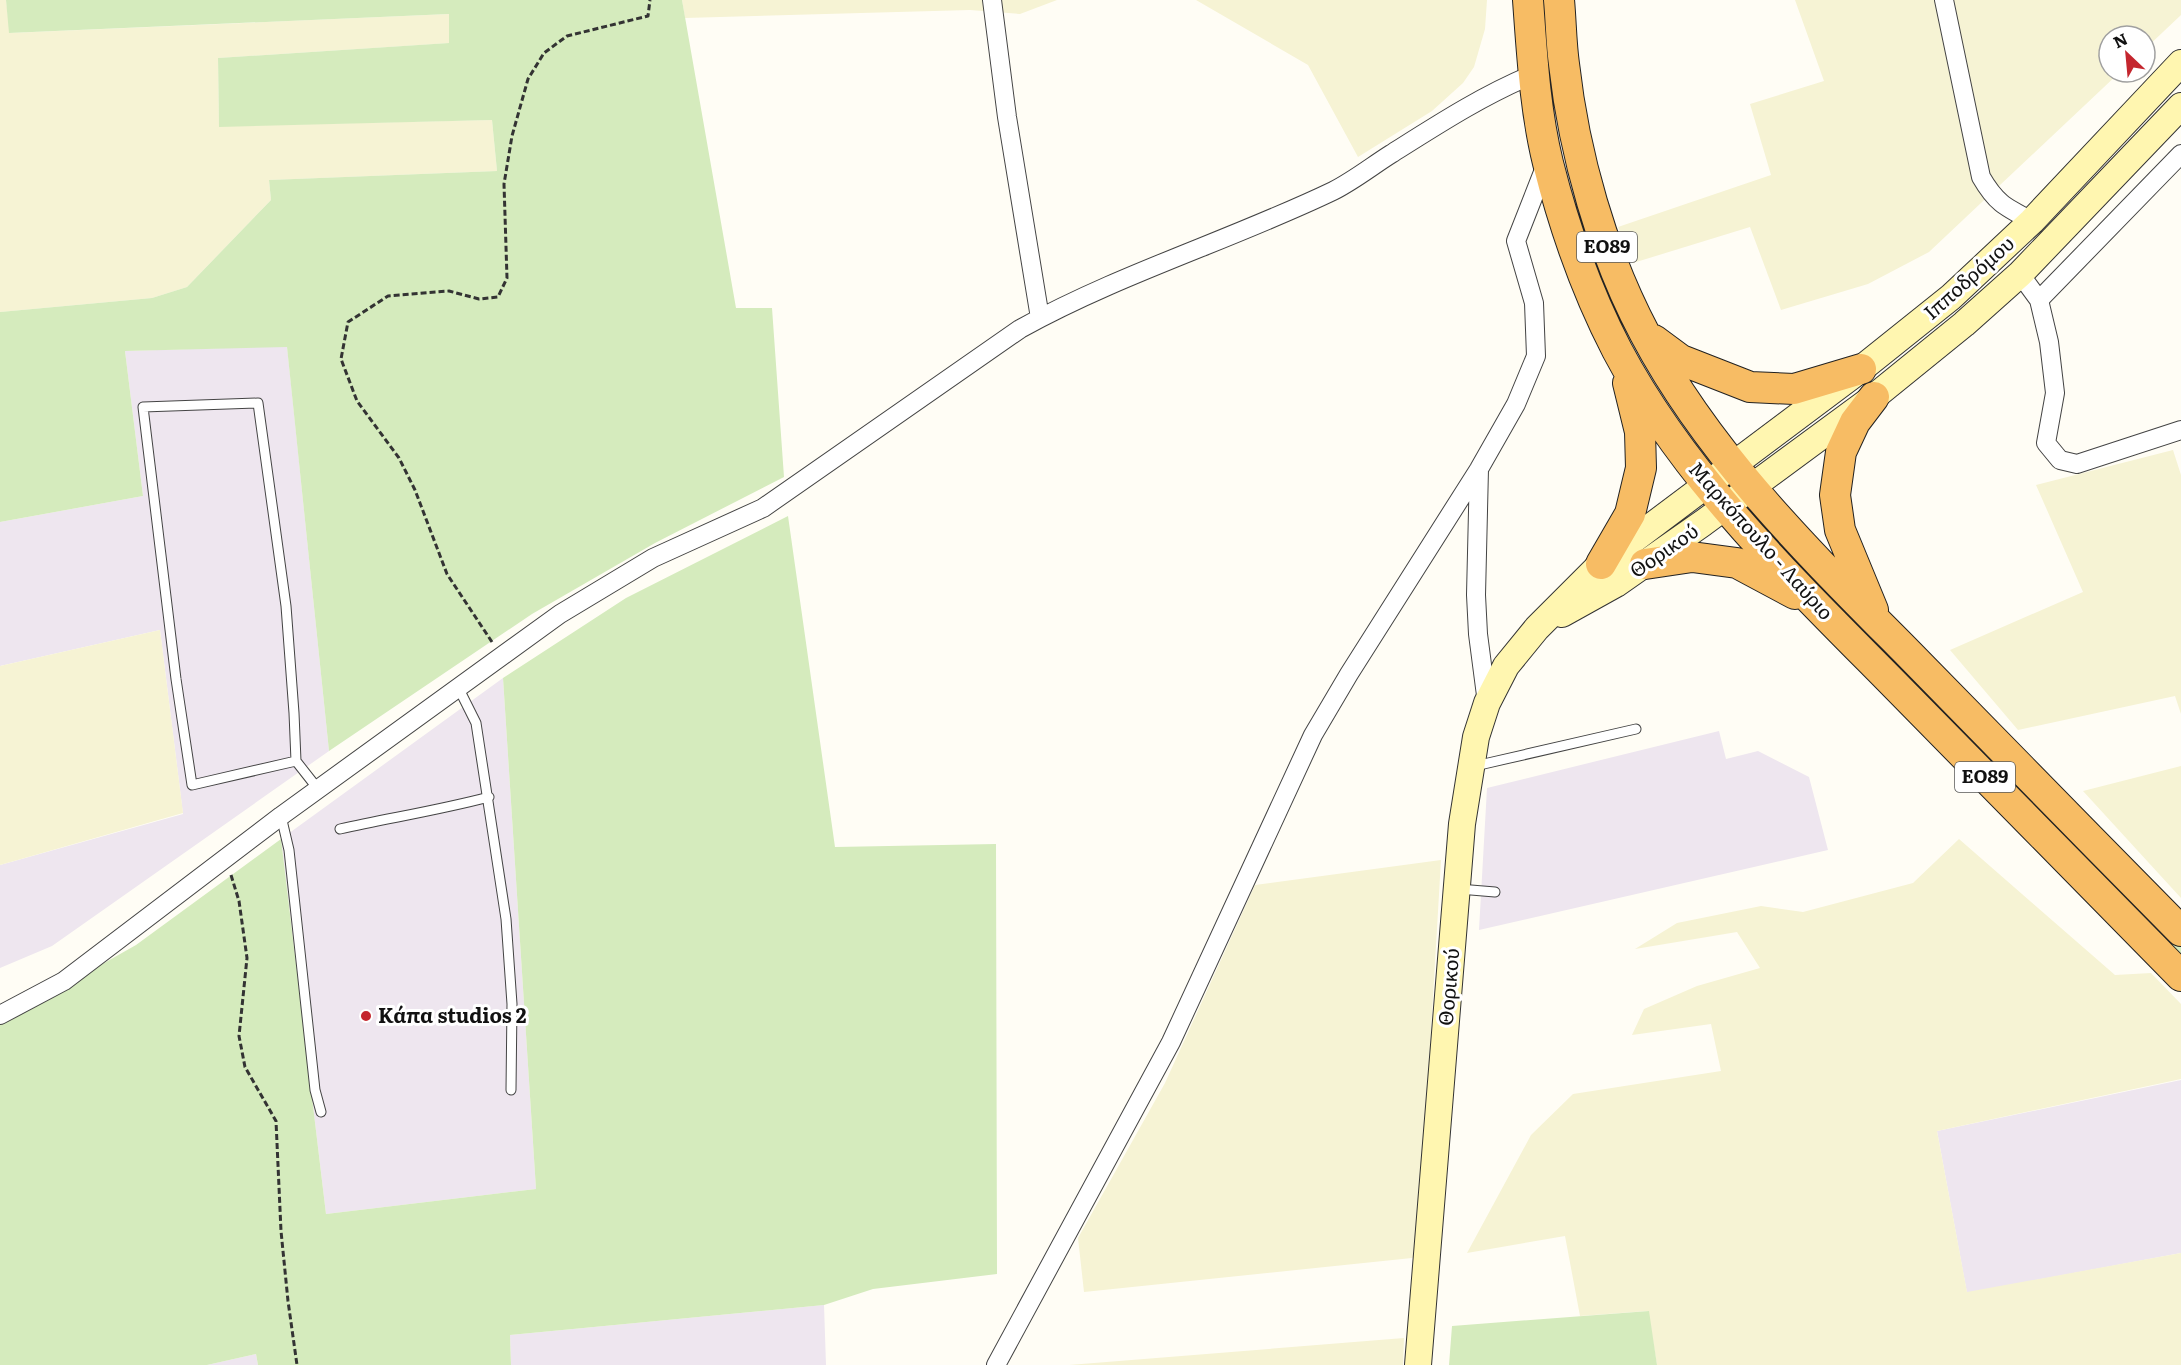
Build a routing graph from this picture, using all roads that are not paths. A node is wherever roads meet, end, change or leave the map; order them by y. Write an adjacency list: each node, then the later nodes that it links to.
1 (992, 0): 13 (street)
2 (1528, 0): 6 (highway, Μαρκόπουλο - Λαύριο / ΕΟ89)
3 (1559, 0): 14 (highway, Μαρκόπουλο - Λαύριο / ΕΟ89)
4 (1944, 0): 10 (street)
5 (2181, 63): 10 (main road, Ιπποδρόμου)
6 (1534, 74): 9 (highway, Μαρκόπουλο - Λαύριο / ΕΟ89); 13 (street)
7 (2181, 106): 11 (main road, Ιπποδρόμου)
8 (2181, 154): 12 (street)
9 (1548, 160): 15 (highway, Μαρκόπουλο - Λαύριο / ΕΟ89); 20 (street)
10 (2032, 221): 16 (main road, Ιπποδρόμου)
11 (2020, 274): 12 (street); 17 (main road, Ιπποδρόμου)
12 (2039, 300): 18 (street)
13 (1040, 318): 28 (street)
14 (1645, 334): 16 (highway); 19 (highway, Μαρκόπουλο - Λαύριο / ΕΟ89)
15 (1618, 351): 22 (highway, Μαρκόπουλο - Λαύριο / ΕΟ89); 23 (highway)
16 (1861, 369): 19 (main road, Ιπποδρόμου)
17 (1874, 397): 21 (main road, Ιπποδρόμου); 26 (highway)
18 (2181, 430)
19 (1732, 465): 21 (highway, Μαρκόπουλο - Λαύριο / ΕΟ89); 22 (main road, Ιπποδρόμου)
20 (1479, 469): 29 (street); 44 (street)
21 (1751, 488): 22 (main road, Ιπποδρόμου); 26 (highway, Μαρκόπουλο - Λαύριο / ΕΟ89)
22 (1716, 495): 23 (main road, Θορικού); 24 (main road, Θορικού); 25 (highway, Μαρκόπουλο - Λαύριο / ΕΟ89)
23 (1601, 564): 27 (main road, Θορικού)
24 (1645, 564): 25 (highway); 27 (main road, Θορικού)
25 (1822, 611): 40 (highway, Μαρκόπουλο - Λαύριο / ΕΟ89)
26 (1879, 624): 39 (highway, Μαρκόπουλο - Λαύριο / ΕΟ89)
27 (1537, 628): 29 (main road, Θορικού)
28 (458, 687): 33 (street); 34 (lane)
29 (1486, 703): 32 (main road, Θορικού)
30 (1636, 729): 32 (lane)
31 (296, 761): 31 (lane); 33 (lane)
32 (1470, 768): 37 (main road, Θορικού)
33 (318, 789): 35 (street)
34 (489, 797): 36 (lane); 42 (lane)
35 (281, 816): 41 (street); 43 (lane)
36 (340, 829)
37 (1456, 889): 38 (lane); 45 (main road, Θορικού)
38 (1495, 892)
39 (2181, 931)
40 (2181, 976)
41 (0, 1014)
42 (511, 1090)
43 (321, 1112)
44 (996, 1365)
45 (1418, 1365)

